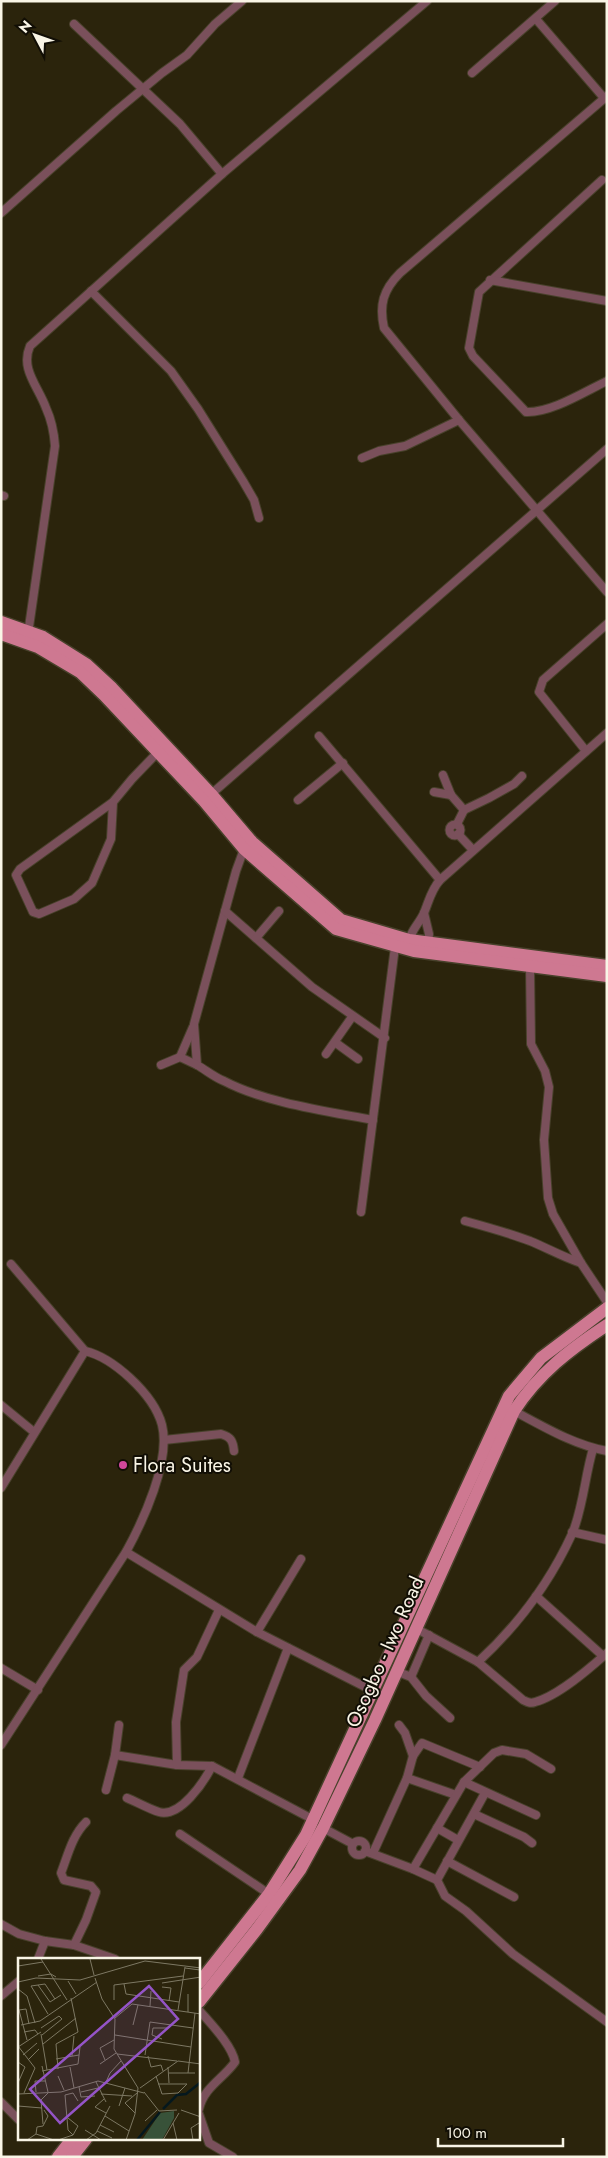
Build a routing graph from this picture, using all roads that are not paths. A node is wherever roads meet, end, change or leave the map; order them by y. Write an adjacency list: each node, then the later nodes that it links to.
1 (427, 1): 9 (street)
2 (556, 1): 4 (street)
3 (238, 2): 7 (street)
4 (536, 19): 6 (street); 8 (street)
5 (74, 24): 7 (street)
6 (472, 73)
7 (143, 89): 9 (street); 11 (street)
8 (606, 97): 16 (street)
9 (222, 174): 13 (street)
10 (602, 180): 12 (street)
11 (1, 214)
12 (490, 280): 14 (street); 15 (street)
13 (92, 291): 20 (street); 25 (street)
14 (607, 302)
15 (607, 381)
16 (459, 420): 18 (street); 19 (street)
17 (607, 449): 19 (street)
18 (362, 458)
19 (536, 510): 21 (street); 35 (street)
20 (259, 518)
21 (607, 592)
22 (1, 622): 25 (main road)
23 (607, 624): 28 (street)
24 (1, 634): 25 (main road)
25 (28, 637): 29 (main road); 35 (main road)
26 (607, 733): 28 (street)
27 (318, 736): 30 (street)
28 (586, 751): 40 (street)
29 (158, 752): 35 (main road); 37 (street)
30 (343, 763): 36 (street); 41 (street)
31 (442, 775): 34 (street)
32 (522, 776): 38 (street)
33 (434, 792): 34 (street)
34 (451, 795): 38 (street)
35 (208, 797): 39 (main road); 46 (main road)
36 (298, 800)
37 (113, 802): 37 (street)
38 (464, 810): 40 (street)
39 (244, 849): 43 (street); 47 (main road)
40 (473, 850): 41 (street)
41 (440, 880): 44 (street)
42 (279, 911): 45 (street)
43 (225, 912): 45 (street); 53 (street)
44 (424, 913): 46 (street); 48 (street)
45 (256, 938): 52 (street)
46 (409, 944): 47 (main road); 48 (main road)
47 (395, 946): 54 (street)
48 (428, 947): 49 (main road); 50 (main road)
49 (530, 966): 51 (main road); 64 (street)
50 (607, 966)
51 (607, 976)
52 (352, 1017): 54 (street); 55 (street)
53 (194, 1024): 57 (street); 60 (street)
54 (384, 1038): 61 (street)
55 (336, 1043): 56 (street); 58 (street)
56 (326, 1054)
57 (180, 1057): 59 (street); 60 (street)
58 (358, 1059)
59 (161, 1065)
60 (197, 1065): 61 (street)
61 (373, 1120): 62 (street)
62 (362, 1212)
63 (465, 1221): 64 (street)
64 (581, 1263): 66 (street)
65 (11, 1264): 69 (street)
66 (607, 1302)
67 (607, 1308): 94 (main road, Osogbo - Iwo Road)
68 (607, 1325): 71 (main road, Osogbo - Iwo Road)
69 (85, 1351): 72 (street); 73 (street)
70 (1, 1405): 72 (street)
71 (514, 1411): 74 (street); 84 (main road, Osogbo - Iwo Road)
72 (34, 1432): 77 (street)
73 (164, 1440): 75 (street); 80 (street)
74 (593, 1449): 76 (street); 78 (street)
75 (234, 1451)
76 (607, 1451)
77 (1, 1488)
78 (572, 1532): 79 (street); 82 (street)
79 (607, 1540)
80 (126, 1552): 83 (street); 93 (street)
81 (301, 1559): 85 (street)
82 (536, 1596): 88 (street); 89 (street)
83 (219, 1610): 85 (street); 102 (street)
84 (417, 1629): 86 (street); 91 (main road, Osogbo - Iwo Road)
85 (258, 1632): 87 (street)
86 (429, 1635): 89 (street); 92 (street)
87 (288, 1648): 94 (street); 106 (street)
88 (605, 1655): 89 (street)
89 (478, 1662)
90 (1, 1668): 93 (street)
91 (396, 1671): 92 (street); 95 (main road, Osogbo - Iwo Road)
92 (412, 1677): 96 (street)
93 (38, 1690): 99 (street)
94 (373, 1692): 95 (street); 116 (main road, Osogbo - Iwo Road)
95 (385, 1697): 116 (main road, Osogbo - Iwo Road)
96 (450, 1718)
97 (118, 1725): 100 (street)
98 (399, 1725): 101 (street)
99 (1, 1745)
100 (115, 1755): 102 (street); 109 (street)
101 (413, 1756): 104 (street); 107 (street)
102 (177, 1765): 103 (street)
103 (212, 1766): 106 (street); 112 (street)
104 (480, 1767): 105 (street); 108 (street)
105 (551, 1768)
106 (238, 1778): 116 (street)
107 (407, 1778): 111 (street); 121 (street)
108 (464, 1782): 110 (street); 111 (street)
109 (106, 1790)
110 (485, 1793): 113 (street); 114 (street)
111 (456, 1795): 117 (street)
112 (127, 1798)
113 (474, 1814): 119 (street); 120 (street)
114 (536, 1815)
115 (86, 1822): 129 (street)
116 (318, 1824): 121 (street); 125 (main road, Osogbo - Iwo Road); 132 (main road, Osogbo - Iwo Road)
117 (437, 1828): 119 (street); 123 (street)
118 (180, 1834): 125 (street)
119 (458, 1840): 122 (street)
120 (532, 1843)
121 (373, 1854): 123 (street)
122 (448, 1861): 124 (street); 126 (street)
123 (414, 1868): 124 (street)
124 (437, 1880): 138 (street)
125 (269, 1894): 132 (main road, Osogbo - Iwo Road)
126 (514, 1896)
127 (1, 1924): 128 (street)
128 (44, 1941): 129 (street); 130 (street)
129 (74, 1945): 131 (street)
130 (38, 1958)
131 (112, 1958)
132 (215, 1972): 134 (main road, Osogbo - Iwo Road); 136 (main road, Osogbo - Iwo Road)
133 (18, 1981): 135 (street)
134 (200, 1982)
135 (1, 1996)
136 (200, 2000)
137 (200, 2011): 140 (street)
138 (607, 2022)
139 (1, 2102): 142 (street)
140 (200, 2107)
141 (200, 2117): 147 (street)
142 (18, 2119)
143 (71, 2140): 145 (main road)
144 (85, 2140): 146 (main road)
145 (58, 2157)
146 (72, 2157)
147 (233, 2157)

